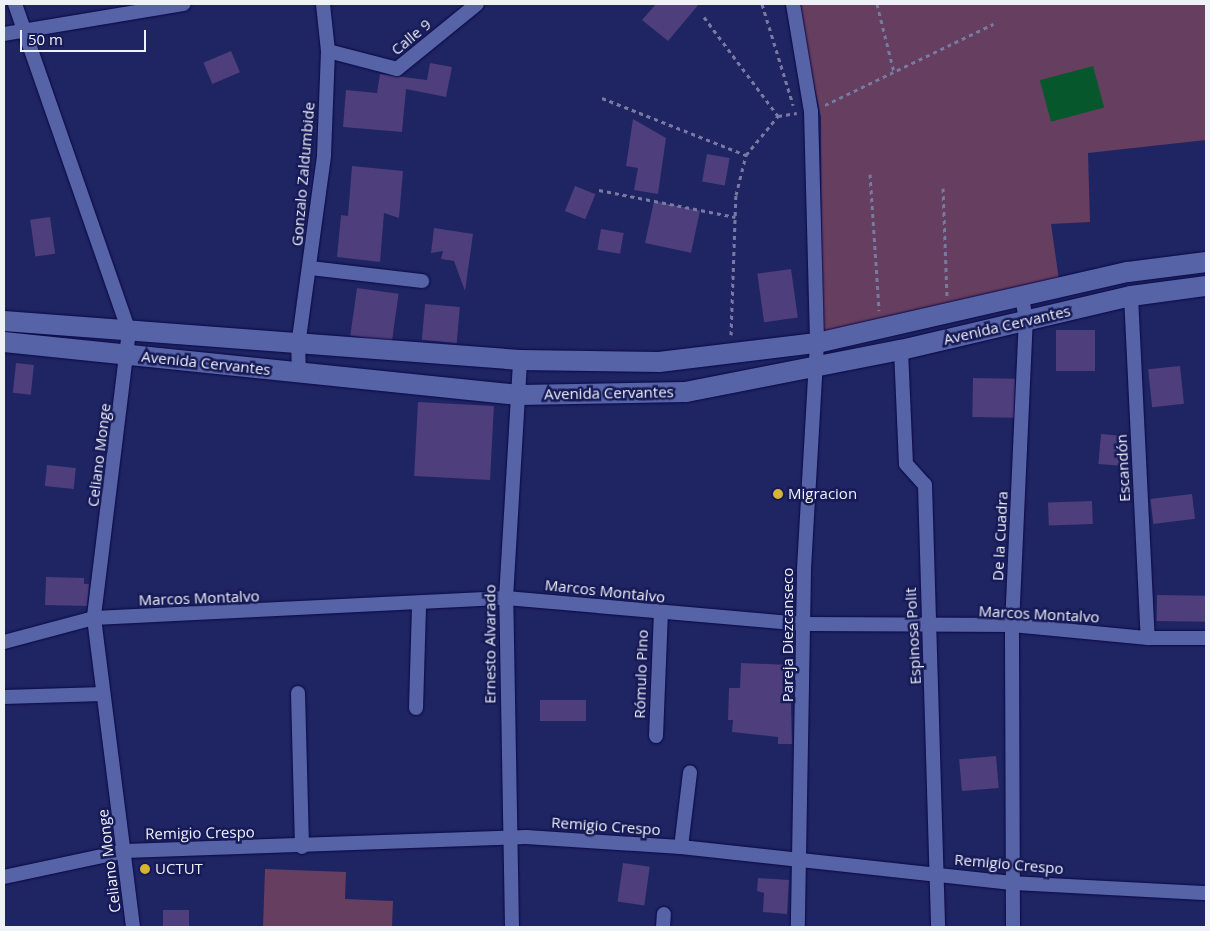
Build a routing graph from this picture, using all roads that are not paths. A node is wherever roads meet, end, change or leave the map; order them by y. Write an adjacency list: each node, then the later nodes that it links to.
1 (15, 4): 6 (street, Celiano Monge)
2 (184, 4): 6 (street)
3 (323, 4): 8 (street, Gonzalo Zaldumbide)
4 (477, 4): 8 (street, Calle 9)
5 (793, 4): 19 (street, Pareja Diezcanseco)
6 (26, 28): 7 (street); 17 (street, Celiano Monge)
7 (4, 34)
8 (328, 51): 10 (street, Gonzalo Zaldumbide)
9 (1206, 262): 14 (street, Avenida Cervantes)
10 (311, 268): 11 (street); 20 (street, Gonzalo Zaldumbide)
11 (422, 281)
12 (1206, 286): 13 (street, Avenida Cervantes)
13 (1131, 296): 15 (street, Avenida Cervantes); 34 (street, Escandón)
14 (1022, 297): 15 (street, De la Cuadra); 19 (street, Avenida Cervantes)
15 (1026, 320): 21 (street, Avenida Cervantes); 32 (street, De la Cuadra)
16 (4, 321): 17 (street, Avenida Cervantes)
17 (129, 331): 20 (street, Avenida Cervantes); 22 (street, Celiano Monge)
18 (4, 342): 22 (street, Avenida Cervantes)
19 (817, 343): 23 (street, Avenida Cervantes); 24 (street, Pareja Diezcanseco)
20 (298, 346): 23 (street, Avenida Cervantes); 25 (street, Gonzalo Zaldumbide)
21 (900, 350): 24 (street, Avenida Cervantes); 33 (street, Espinosa Polit)
22 (128, 355): 25 (street, Avenida Cervantes); 30 (street, Celiano Monge)
23 (520, 360): 26 (street, Ernesto Alvarado)
24 (812, 367): 26 (street, Avenida Cervantes); 31 (street, Pareja Diezcanseco)
25 (299, 372): 26 (street, Avenida Cervantes)
26 (519, 395): 27 (street, Ernesto Alvarado)
27 (506, 598): 28 (street, Marcos Montalvo); 29 (street, Marcos Montalvo); 43 (street, Ernesto Alvarado)
28 (419, 605): 30 (street, Marcos Montalvo); 40 (street)
29 (661, 613): 31 (street, Marcos Montalvo); 41 (street, Rómulo Pino)
30 (94, 618): 36 (street, Marcos Montalvo); 38 (street, Celiano Monge)
31 (805, 624): 33 (street, Marcos Montalvo); 47 (street, Pareja Diezcanseco)
32 (1012, 626): 33 (street, Marcos Montalvo); 34 (street, Marcos Montalvo); 50 (street, De la Cuadra)
33 (928, 627): 48 (street, Espinosa Polit)
34 (1148, 638): 35 (street, Marcos Montalvo)
35 (1206, 638)
36 (4, 642)
37 (298, 693): 44 (street)
38 (104, 694): 39 (street); 46 (street, Celiano Monge)
39 (4, 697)
40 (416, 708)
41 (656, 736)
42 (690, 773): 45 (street)
43 (507, 837): 44 (street, Remigio Crespo); 45 (street, Remigio Crespo); 53 (street, Ernesto Alvarado)
44 (302, 847): 46 (street, Remigio Crespo)
45 (681, 847): 47 (street, Remigio Crespo)
46 (125, 851): 49 (street, Remigio Crespo); 52 (street, Celiano Monge)
47 (803, 861): 48 (street, Remigio Crespo); 54 (street, Pareja Diezcanseco)
48 (939, 874): 50 (street, Remigio Crespo); 55 (street, Espinosa Polit)
49 (4, 876)
50 (1012, 883): 51 (street, Remigio Crespo); 56 (street, De la Cuadra)
51 (1206, 892)
52 (133, 927)
53 (512, 927)
54 (798, 927)
55 (938, 927)
56 (1013, 927)

